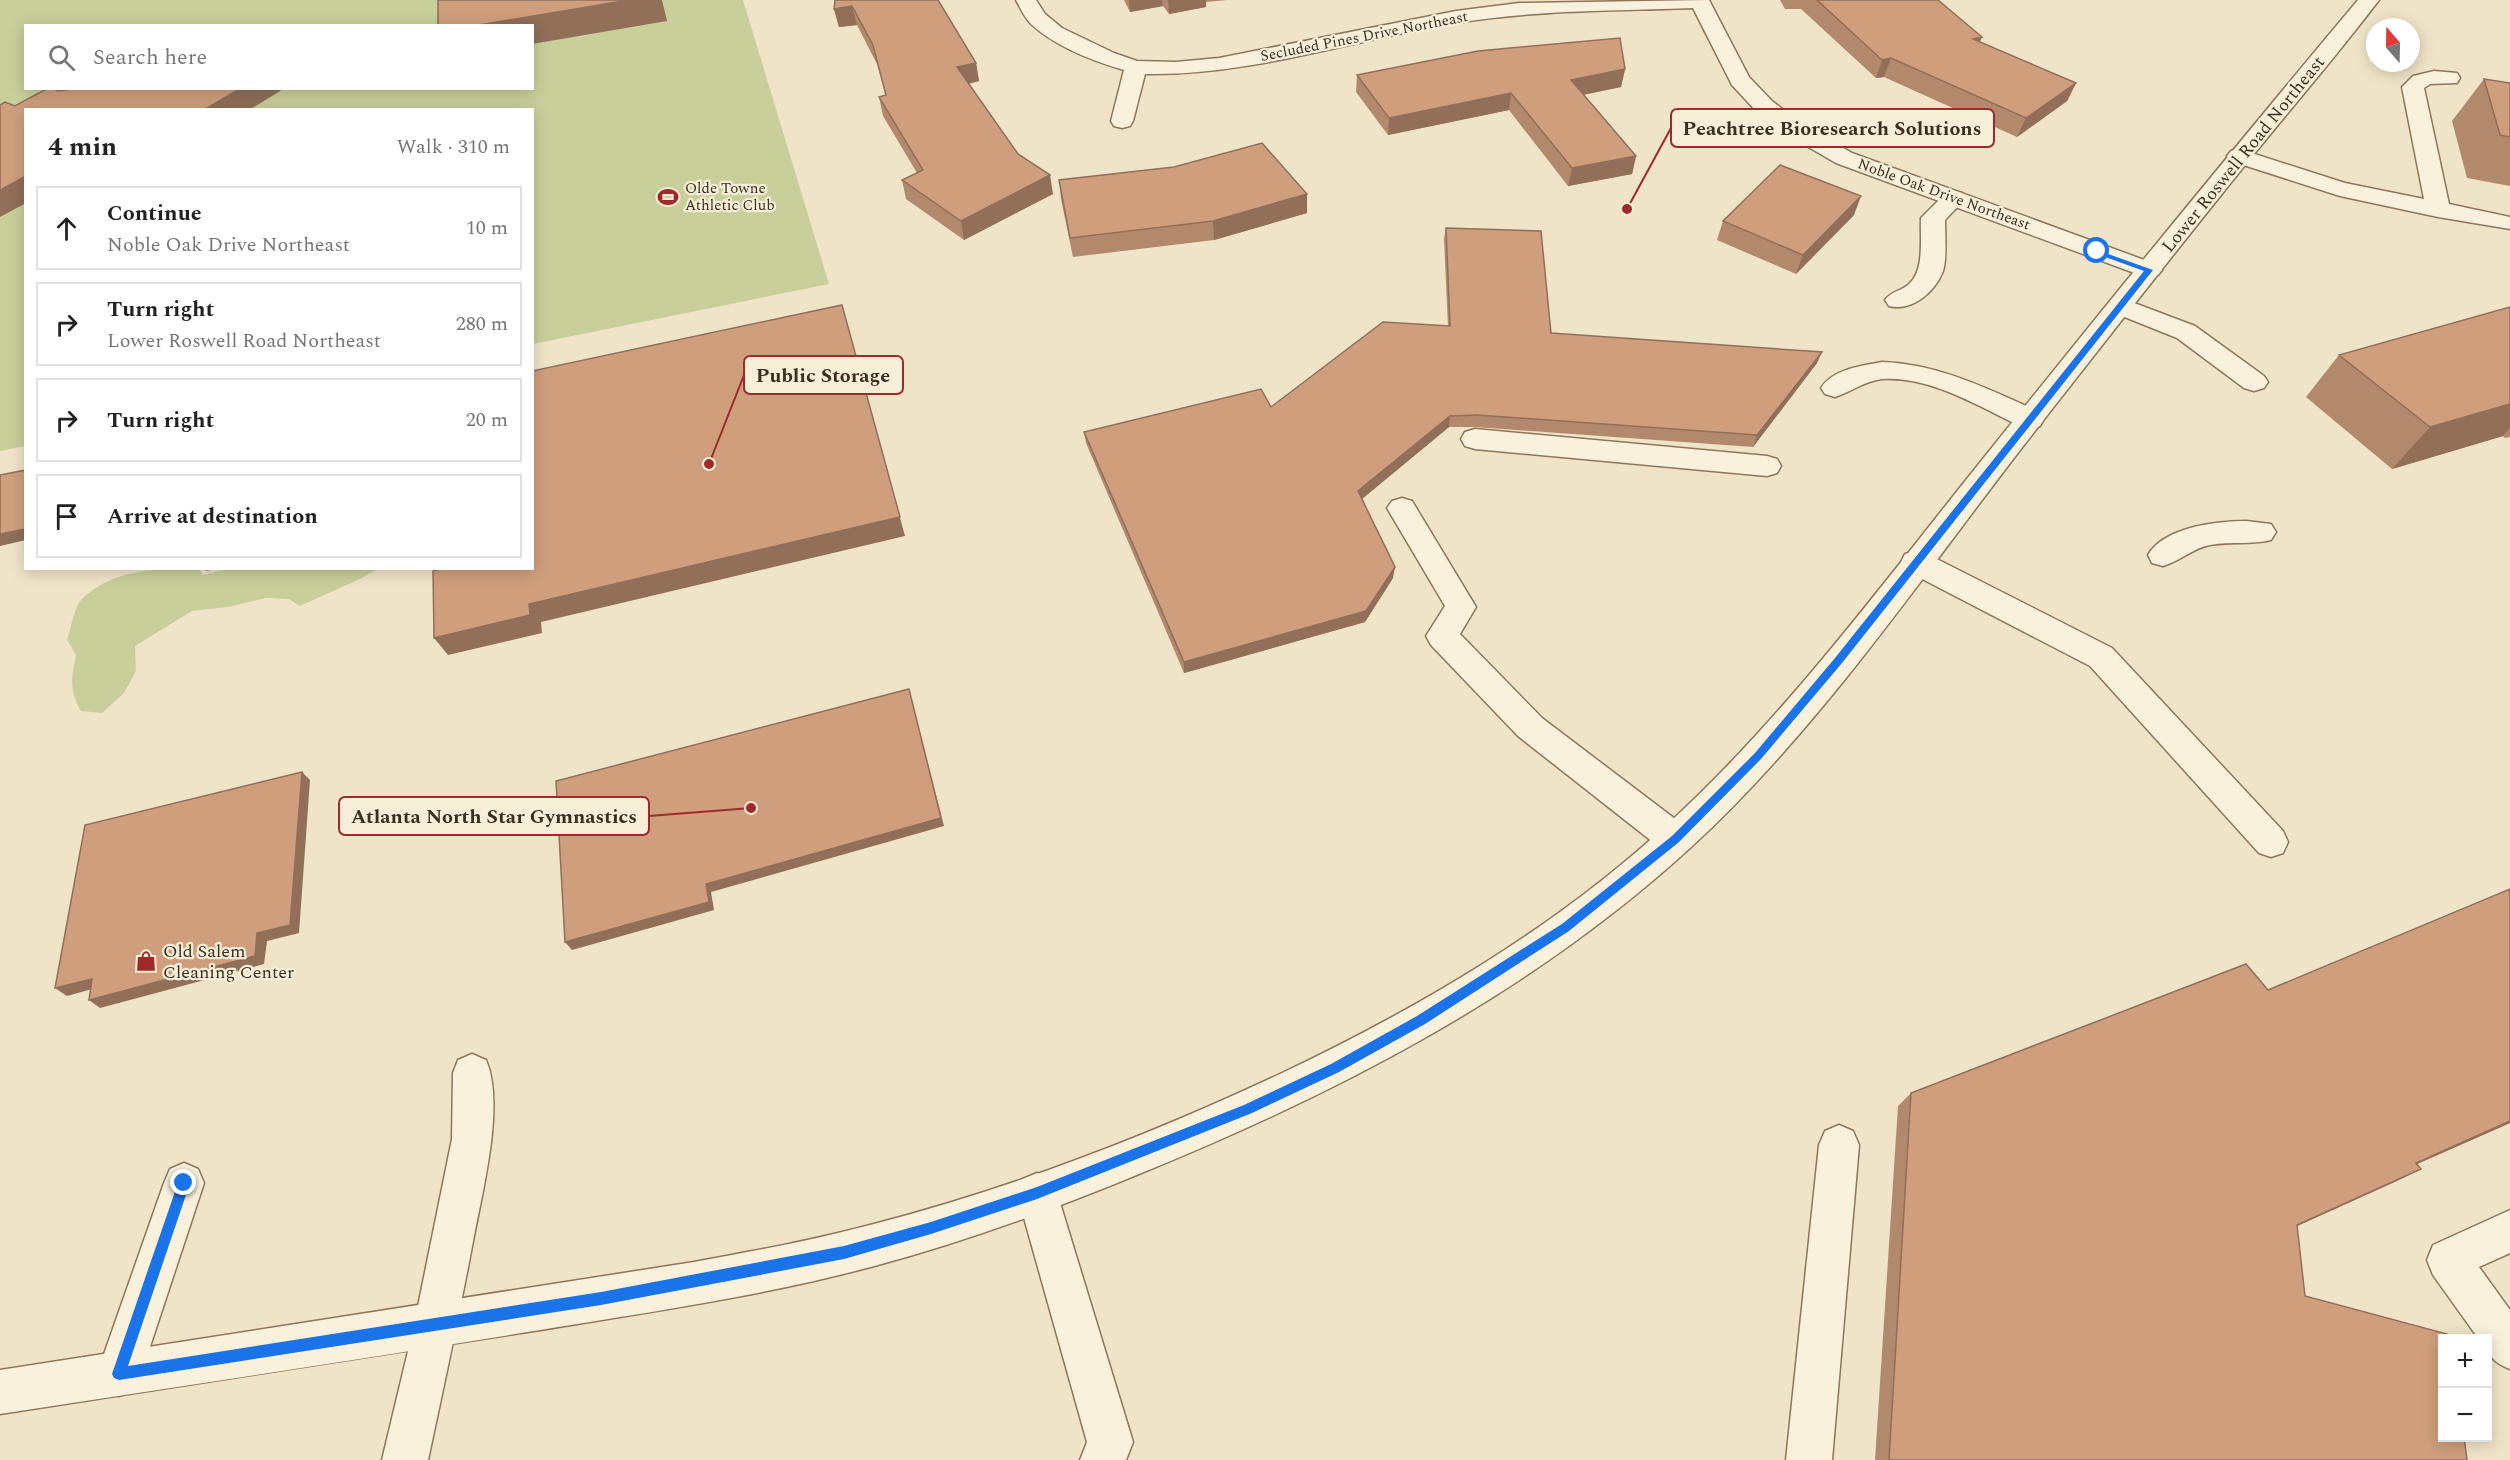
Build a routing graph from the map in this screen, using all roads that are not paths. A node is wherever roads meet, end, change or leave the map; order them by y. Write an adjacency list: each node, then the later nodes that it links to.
1 (1026, 0): 4 (street, Secluded Pines Drive Northeast)
2 (2369, 0): 7 (street, Lower Roswell Road Northeast)
3 (1700, 1): 4 (street, Secluded Pines Drive Northeast); 8 (street, Noble Oak Drive Northeast)
4 (1136, 67): 6 (street)
5 (2449, 78): 9 (street)
6 (1122, 121)
7 (2239, 156): 9 (street); 11 (street, Lower Roswell Road Northeast)
8 (1954, 198): 11 (street, Noble Oak Drive Northeast); 12 (street)
9 (2438, 210): 10 (street)
10 (2506, 223)
11 (2149, 270): 13 (street, Lower Roswell Road Northeast)
12 (1898, 300)
13 (2121, 306): 14 (street); 16 (street, Lower Roswell Road Northeast)
14 (2254, 382)
15 (1835, 388): 16 (street)
16 (2030, 419): 22 (street, Lower Roswell Road Northeast)
17 (1474, 440): 18 (street)
18 (1767, 466)
19 (1401, 508): 23 (street)
20 (2261, 532): 21 (street)
21 (2163, 555)
22 (1916, 562): 23 (street, Lower Roswell Road Northeast); 24 (street)
23 (1676, 839): 28 (street, Lower Roswell Road Northeast)
24 (2271, 842)
25 (472, 1073): 30 (street)
26 (1839, 1145): 36 (street)
27 (184, 1183): 32 (street)
28 (1037, 1193): 30 (street, Lower Roswell Road Northeast); 35 (street)
29 (2510, 1231): 31 (street)
30 (436, 1326): 32 (street, Lower Roswell Road Northeast); 34 (street)
31 (2510, 1347)
32 (119, 1374): 33 (street, Lower Roswell Road Northeast)
33 (0, 1392)
34 (405, 1460)
35 (1103, 1460)
36 (1809, 1460)

